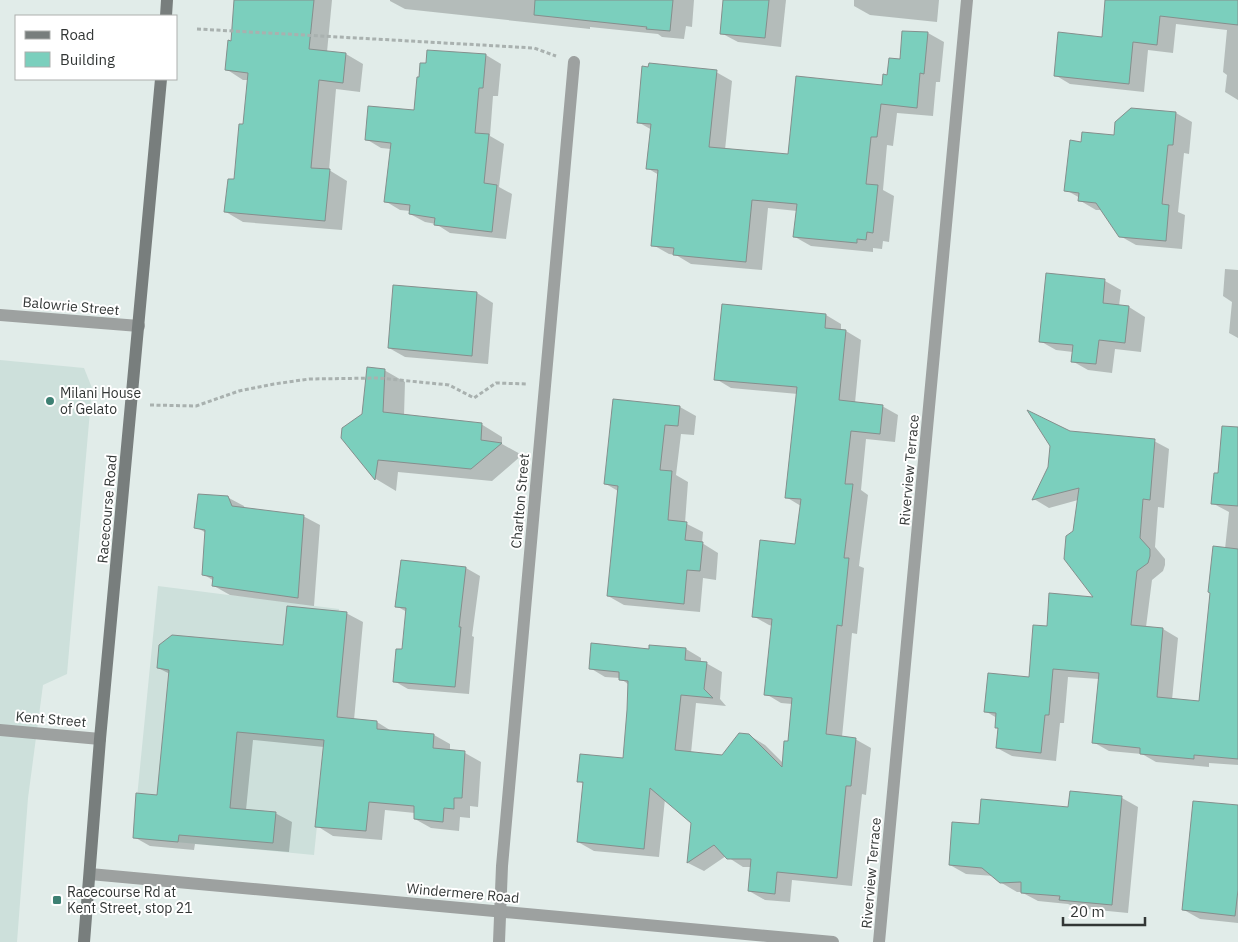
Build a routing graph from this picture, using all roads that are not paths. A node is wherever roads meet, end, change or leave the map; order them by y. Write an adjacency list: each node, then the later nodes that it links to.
1 (167, 0): 3 (street)
2 (967, 0): 15 (street, Riverview Terrace)
3 (166, 15)
4 (574, 62): 11 (street, Charlton Street)
5 (160, 80): 7 (street, Racecourse Road)
6 (0, 314): 7 (street, Balowrie Street)
7 (139, 326): 9 (street, Racecourse Road)
8 (0, 730): 9 (street, Kent Street)
9 (100, 738): 10 (street, Racecourse Road)
10 (90, 874): 11 (street, Windermere Road); 12 (street, Racecourse Road)
11 (500, 911): 13 (street, Charlton Street); 14 (street, Windermere Road)
12 (84, 942)
13 (499, 942)
14 (833, 942)
15 (880, 942)

